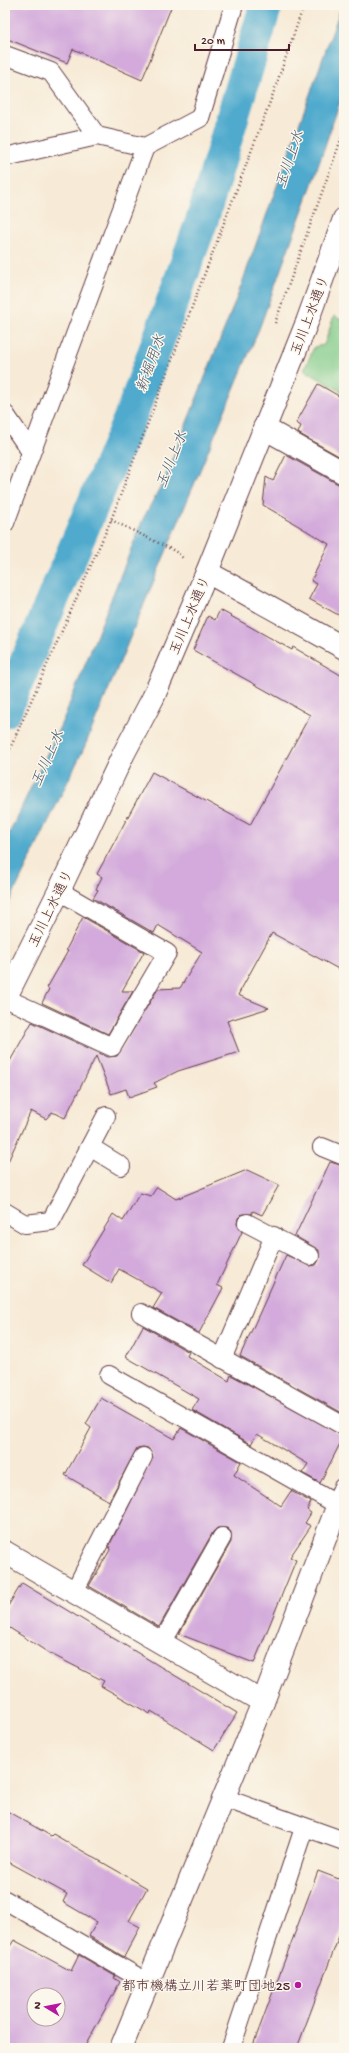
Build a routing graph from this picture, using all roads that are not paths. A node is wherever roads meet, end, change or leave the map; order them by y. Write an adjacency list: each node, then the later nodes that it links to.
1 (234, 5): 4 (lane)
2 (5, 55): 3 (lane)
3 (97, 136): 4 (lane); 5 (lane)
4 (145, 147): 9 (lane)
5 (5, 157)
6 (342, 232): 8 (street, 玉川上水通り)
7 (5, 414): 9 (lane)
8 (264, 428): 10 (street); 12 (street, 玉川上水通り)
9 (31, 452): 11 (lane)
10 (344, 473)
11 (5, 523)
12 (207, 572): 13 (street); 14 (street, 玉川上水通り)
13 (344, 648)
14 (59, 891): 15 (street, 玉川上水通り); 15 (lane)
15 (5, 999)
16 (106, 1116): 17 (lane)
17 (90, 1147): 20 (lane); 21 (lane)
18 (322, 1147): 19 (lane)
19 (344, 1156)
20 (121, 1166)
21 (5, 1212)
22 (247, 1223): 23 (lane)
23 (274, 1236): 24 (lane); 26 (lane)
24 (310, 1256)
25 (141, 1313): 26 (lane)
26 (222, 1359): 28 (lane)
27 (109, 1375): 30 (lane)
28 (344, 1426)
29 (143, 1457): 33 (lane)
30 (341, 1497): 35 (street)
31 (222, 1537): 34 (lane)
32 (5, 1552): 33 (street)
33 (74, 1592): 34 (street)
34 (162, 1643): 35 (street)
35 (263, 1702): 36 (street)
36 (224, 1798): 37 (lane); 40 (street)
37 (304, 1828): 38 (lane); 42 (lane)
38 (344, 1841)
39 (5, 1900): 40 (lane)
40 (148, 1983): 41 (street)
41 (121, 2048)
42 (231, 2048)

